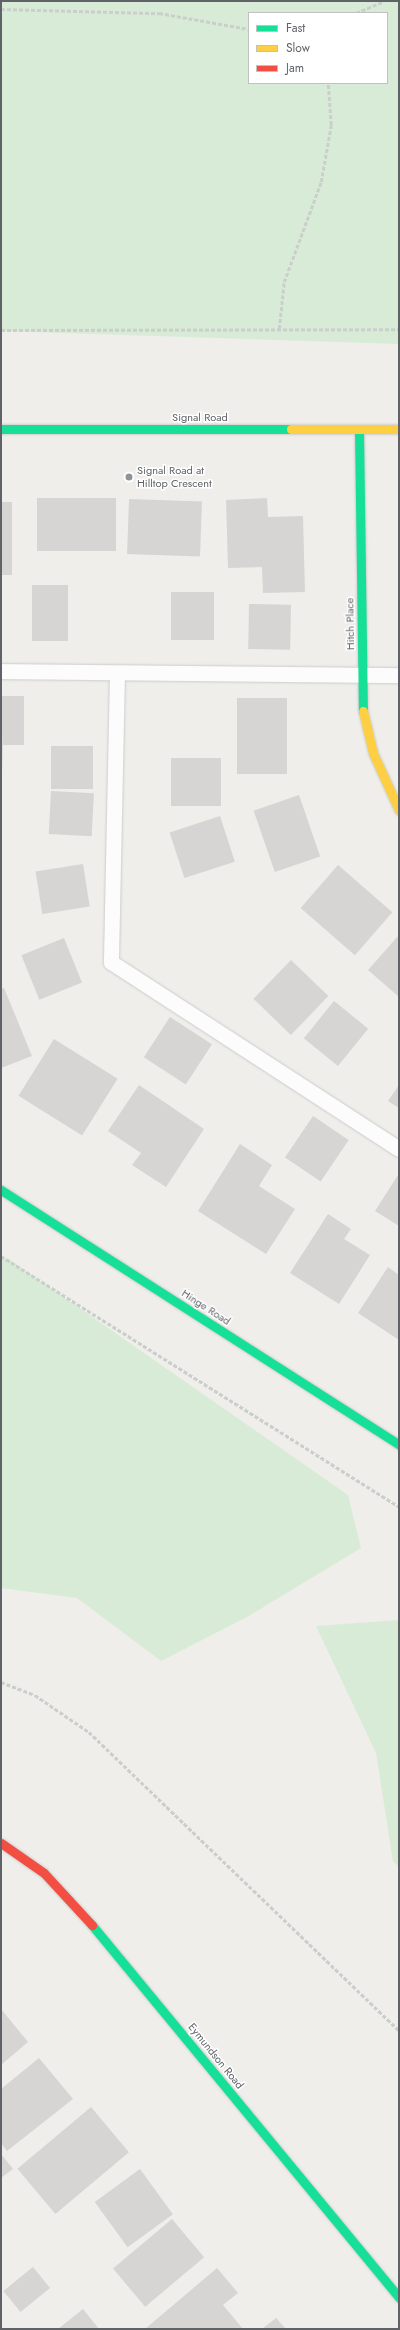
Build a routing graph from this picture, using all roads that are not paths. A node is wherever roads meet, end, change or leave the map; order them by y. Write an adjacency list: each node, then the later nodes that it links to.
1 (1, 429): 3 (street, Signal Road)
2 (399, 429): 3 (street, Signal Road)
3 (359, 430): 6 (street, Hitch Place)
4 (1, 672): 5 (lane)
5 (117, 673): 6 (lane); 9 (lane)
6 (362, 675): 7 (lane); 8 (street, Hitch Place)
7 (399, 675)
8 (399, 810)
9 (399, 1149)
10 (1, 1190): 11 (street, Hinge Road)
11 (399, 1445)
12 (1, 1843): 13 (street, Eymundson Road)
13 (399, 2298)

